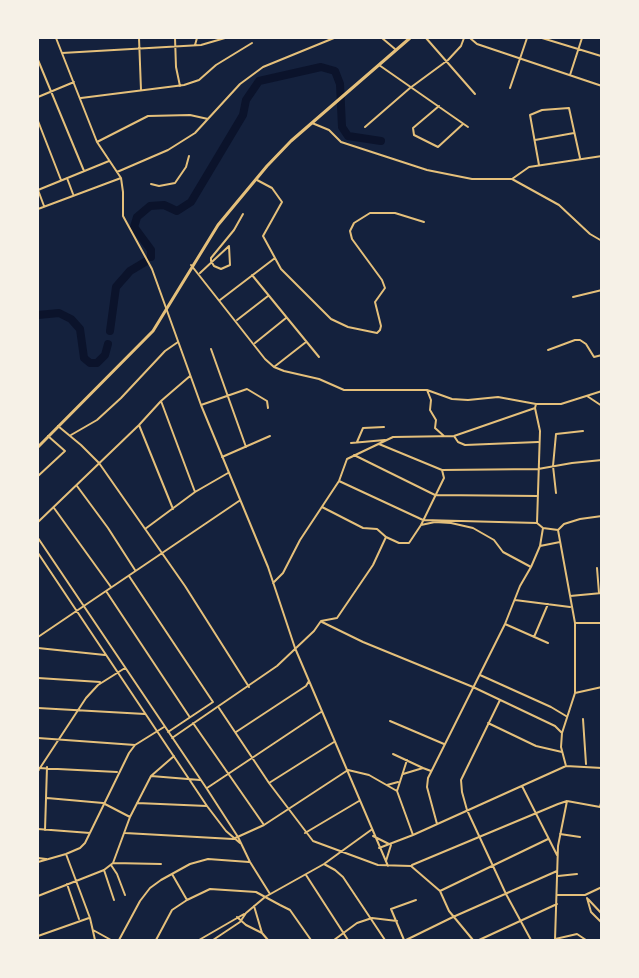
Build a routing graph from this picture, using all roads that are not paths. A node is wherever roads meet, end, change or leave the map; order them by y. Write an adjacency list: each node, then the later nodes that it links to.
1 (56, 38): 21 (street)
2 (139, 38): 18 (street)
3 (175, 38): 17 (street)
4 (197, 38): 16 (street)
5 (225, 38): 16 (street)
6 (334, 38): 39 (street)
7 (382, 38): 19 (street)
8 (410, 38): 19 (main road)
9 (426, 38): 25 (street)
10 (464, 38): 25 (street)
11 (470, 38): 23 (street)
12 (527, 38): 23 (street)
13 (542, 38): 20 (street)
14 (582, 38): 20 (street)
15 (252, 43): 29 (street)
16 (195, 45): 17 (street)
17 (176, 46): 18 (street); 29 (street)
18 (139, 48): 21 (street); 33 (street)
19 (396, 50): 26 (main road)
20 (578, 50): 22 (street); 27 (street)
21 (62, 53): 28 (street)
22 (601, 56)
23 (520, 58): 27 (street); 32 (street)
24 (38, 60): 34 (street)
25 (448, 60): 31 (street); 35 (street)
26 (379, 65): 31 (street); 41 (main road)
27 (570, 75): 30 (street)
28 (74, 82): 34 (street); 37 (street)
29 (180, 86): 33 (street)
30 (602, 86)
31 (410, 88): 38 (street); 43 (street)
32 (510, 88)
33 (141, 90): 37 (street)
34 (51, 92): 36 (street); 53 (street)
35 (475, 94)
36 (38, 97)
37 (81, 98): 47 (street)
38 (439, 106): 42 (street); 42 (street)
39 (208, 119): 47 (street); 54 (street)
40 (38, 121): 59 (street)
41 (312, 123): 57 (main road); 58 (street)
42 (464, 124): 44 (street)
43 (365, 127)
44 (468, 127)
45 (574, 133): 46 (street); 46 (street); 50 (street)
46 (535, 140): 52 (street)
47 (97, 142): 51 (street)
48 (189, 156): 60 (street)
49 (602, 156): 50 (street)
50 (580, 158): 52 (street)
51 (108, 161): 53 (street); 54 (street)
52 (539, 165): 58 (street)
53 (84, 171): 55 (street)
54 (116, 173): 56 (street)
55 (67, 178): 59 (street); 62 (street)
56 (120, 178): 62 (street); 77 (street)
57 (254, 179): 68 (street); 70 (main road)
58 (512, 179): 67 (street)
59 (62, 180): 61 (street)
60 (151, 184)
61 (38, 190): 63 (street)
62 (74, 195): 63 (street)
63 (44, 206): 64 (street)
64 (38, 209)
65 (243, 214): 69 (street)
66 (424, 222): 68 (street)
67 (602, 242)
68 (275, 258): 72 (street)
69 (211, 262): 69 (street); 71 (street)
70 (191, 265): 71 (street); 77 (main road)
71 (200, 274): 76 (street)
72 (252, 276): 74 (street); 76 (street)
73 (602, 290): 75 (street)
74 (268, 296): 78 (street); 79 (street)
75 (573, 297)
76 (220, 300): 79 (street)
77 (167, 310): 80 (street); 98 (main road)
78 (286, 318): 81 (street); 82 (street)
79 (236, 320): 82 (street)
80 (178, 342): 88 (street); 102 (street)
81 (306, 342): 86 (street); 87 (street)
82 (254, 344): 87 (street)
83 (211, 349): 92 (street)
84 (548, 350): 85 (street)
85 (602, 355)
86 (319, 357)
87 (274, 367): 89 (street)
88 (190, 376): 93 (street); 94 (street)
89 (428, 390): 95 (street); 106 (street)
90 (602, 391): 91 (street)
91 (587, 396): 95 (street); 96 (street)
92 (228, 397): 94 (street); 97 (street); 112 (street)
93 (161, 401): 99 (street); 125 (street)
94 (201, 405): 115 (street)
95 (536, 406): 105 (street); 109 (street)
96 (602, 406)
97 (268, 408)
98 (58, 426): 102 (street); 103 (main road)
99 (139, 426): 117 (street); 132 (street)
100 (384, 426): 108 (street)
101 (583, 431): 118 (street)
102 (70, 435): 117 (street)
103 (48, 436): 113 (main road); 122 (street)
104 (270, 436): 112 (street)
105 (454, 436): 106 (street); 109 (street)
106 (445, 437): 107 (street)
107 (387, 440): 108 (street); 111 (street)
108 (357, 442): 110 (street)
109 (538, 442): 119 (street)
110 (351, 443)
111 (379, 444): 114 (street); 120 (street)
112 (246, 446): 115 (street)
113 (38, 447)
114 (354, 455): 123 (street); 127 (street)
115 (222, 457): 121 (street)
116 (602, 460): 118 (street)
117 (99, 463): 124 (street); 139 (street)
118 (553, 466): 119 (street); 126 (street)
119 (538, 469): 120 (street); 128 (street)
120 (442, 470): 127 (street)
121 (228, 473): 125 (street); 129 (street)
122 (38, 476)
123 (339, 481): 130 (street); 134 (street)
124 (76, 486): 131 (street); 149 (street)
125 (195, 492): 132 (street)
126 (556, 493)
127 (436, 495): 128 (street); 134 (street)
128 (538, 496): 136 (street)
129 (239, 501): 146 (street); 151 (street)
130 (322, 507): 141 (street); 151 (street)
131 (54, 508): 135 (street); 152 (street)
132 (173, 509): 139 (street)
133 (602, 516): 140 (street)
134 (424, 520): 136 (street); 137 (street)
135 (38, 522)
136 (537, 523): 138 (street)
137 (421, 525): 141 (street); 147 (street)
138 (543, 528): 140 (street); 144 (street)
139 (145, 529): 146 (street)
140 (558, 530): 143 (street)
141 (386, 537): 161 (street)
142 (38, 538): 158 (street)
143 (560, 542): 144 (street); 155 (street)
144 (540, 546): 147 (street)
145 (38, 552): 160 (street)
146 (162, 554): 149 (street); 177 (street)
147 (531, 568): 156 (street)
148 (596, 568): 154 (street)
149 (136, 571): 150 (street)
150 (129, 575): 152 (street); 188 (street)
151 (273, 583): 169 (street)
152 (112, 588): 153 (street)
153 (106, 591): 158 (street); 188 (street)
154 (600, 593): 155 (street)
155 (570, 596): 159 (street)
156 (515, 600): 157 (street); 164 (street)
157 (548, 604): 159 (street); 166 (street)
158 (82, 605): 160 (street); 171 (street)
159 (571, 607): 162 (street)
160 (75, 610): 165 (street); 170 (street)
161 (321, 621): 169 (street); 178 (street)
162 (575, 623): 163 (street); 180 (street)
163 (602, 623)
164 (505, 624): 166 (street); 173 (street)
165 (38, 637)
166 (534, 637): 167 (street)
167 (548, 644)
168 (38, 648): 170 (street)
169 (296, 648): 175 (street); 177 (street)
170 (106, 655): 172 (street)
171 (125, 668): 172 (street); 193 (street)
172 (118, 672): 176 (street); 186 (street)
173 (480, 675): 178 (street); 187 (street)
174 (38, 678): 176 (street)
175 (309, 681): 185 (street); 196 (street)
176 (102, 682): 184 (street)
177 (250, 687): 183 (street)
178 (473, 687): 181 (street); 202 (street)
179 (602, 688): 180 (street)
180 (574, 693): 187 (street)
181 (500, 700): 192 (street); 197 (street)
182 (38, 708): 184 (street)
183 (219, 708): 191 (street); 196 (street)
184 (78, 709): 186 (street); 200 (street)
185 (321, 712): 201 (street); 207 (street)
186 (146, 714): 194 (street)
187 (566, 716): 197 (street)
188 (189, 717): 195 (street)
189 (583, 719): 209 (street)
190 (390, 721): 202 (street)
191 (193, 723): 199 (street); 218 (street)
192 (488, 723): 204 (street); 238 (street)
193 (164, 727): 194 (street); 195 (street)
194 (157, 731): 203 (street); 206 (street)
195 (168, 732): 199 (street)
196 (235, 732): 207 (street)
197 (562, 733): 204 (street)
198 (38, 738): 200 (street)
199 (172, 738): 222 (street)
200 (57, 739): 203 (street); 214 (street)
201 (334, 742): 215 (street); 224 (street)
202 (444, 744): 216 (street)
203 (135, 745): 217 (street)
204 (562, 752): 210 (street)
205 (393, 754): 208 (street)
206 (174, 756): 220 (street); 221 (street)
207 (253, 758): 218 (street); 224 (street)
208 (407, 760): 212 (street); 219 (street)
209 (586, 765): 210 (street); 213 (street)
210 (566, 766): 226 (street)
211 (48, 767): 214 (street); 217 (street); 229 (street)
212 (423, 768): 216 (street); 219 (street)
213 (602, 768)
214 (38, 769)
215 (348, 770): 225 (street); 231 (street); 237 (street)
216 (431, 771): 241 (street)
217 (118, 772): 233 (street)
218 (229, 772): 227 (street); 242 (street)
219 (403, 774): 223 (street)
220 (151, 776): 221 (street); 234 (street)
221 (189, 778): 222 (street); 235 (street)
222 (200, 780): 227 (street)
223 (398, 782): 225 (street); 228 (street)
224 (268, 783): 237 (street)
225 (387, 785): 228 (street)
226 (522, 786): 238 (street); 239 (street)
227 (206, 789): 252 (street)
228 (396, 791): 250 (street)
229 (47, 798): 233 (street); 244 (street)
230 (602, 799): 236 (street)
231 (359, 801): 245 (street); 248 (street)
232 (567, 801): 236 (street); 239 (street); 249 (street)
233 (103, 803): 240 (street); 246 (street)
234 (137, 803): 235 (street); 240 (street)
235 (207, 806): 255 (street)
236 (600, 807)
237 (288, 809): 242 (street); 248 (street)
238 (467, 810): 241 (street); 254 (street)
239 (535, 813): 254 (street); 256 (street)
240 (130, 817): 247 (street)
241 (437, 824): 250 (street)
242 (264, 826): 252 (street)
243 (38, 829): 244 (street)
244 (45, 830): 246 (street)
245 (371, 830): 251 (street); 260 (street)
246 (91, 833): 261 (street)
247 (125, 833): 255 (street); 268 (street)
248 (305, 833): 260 (street)
249 (560, 834): 253 (street); 262 (street)
250 (413, 835): 258 (street)
251 (373, 836): 258 (street); 259 (street)
252 (238, 837): 255 (street); 257 (street)
253 (580, 837)
254 (480, 838): 272 (street); 273 (street)
255 (233, 839): 257 (street)
256 (548, 839): 262 (street); 273 (street)
257 (240, 843): 267 (street)
258 (390, 844): 259 (street); 265 (street)
259 (379, 848): 265 (street)
260 (339, 850): 270 (street); 271 (street)
261 (66, 854): 264 (street); 280 (street)
262 (557, 855): 275 (street)
263 (38, 858): 264 (street)
264 (49, 859): 266 (street)
265 (386, 861): 271 (street)
266 (38, 862)
267 (250, 862): 276 (street); 285 (street)
268 (112, 864): 269 (street); 274 (street); 284 (street)
269 (161, 864)
270 (324, 864): 278 (street); 301 (street)
271 (388, 866): 272 (street)
272 (411, 866): 283 (street)
273 (493, 867): 283 (street); 286 (street)
274 (104, 870): 280 (street); 291 (street)
275 (557, 871): 279 (street); 286 (street)
276 (172, 873): 292 (street); 314 (street)
277 (577, 874): 279 (street)
278 (306, 875): 285 (street); 309 (street)
279 (558, 876): 287 (street)
280 (76, 880): 281 (street); 300 (street)
281 (67, 884): 288 (street); 302 (street)
282 (602, 887): 289 (street)
283 (440, 892): 299 (street)
284 (125, 894)
285 (270, 894): 290 (street)
286 (506, 894): 299 (street); 303 (street)
287 (557, 895): 289 (street); 294 (street)
288 (38, 896)
289 (586, 896): 297 (street); 306 (street)
290 (265, 897): 292 (street); 295 (street); 319 (street)
291 (114, 900)
292 (187, 900): 315 (street)
293 (416, 900): 305 (street)
294 (557, 904): 303 (street); 311 (street)
295 (254, 906): 296 (street); 308 (street)
296 (246, 913): 298 (street); 304 (street)
297 (602, 914)
298 (237, 917): 304 (street); 316 (street)
299 (453, 917): 323 (street); 324 (street)
300 (90, 918): 302 (street); 307 (street)
301 (372, 918): 305 (street); 309 (street); 322 (street)
302 (80, 920): 310 (street)
303 (521, 921): 325 (street); 326 (street)
304 (240, 922): 308 (street); 317 (street)
305 (397, 922): 323 (street)
306 (602, 923)
307 (93, 930): 312 (street); 313 (street)
308 (262, 933): 318 (street)
309 (343, 934): 320 (street); 321 (street)
310 (38, 936)
311 (555, 939): 327 (street); 328 (street)
312 (95, 940)
313 (111, 940)
314 (119, 940)
315 (156, 940)
316 (200, 940)
317 (213, 940)
318 (268, 940)
319 (311, 940)
320 (334, 940)
321 (348, 940)
322 (385, 940)
323 (405, 940)
324 (473, 940)
325 (479, 940)
326 (531, 940)
327 (551, 940)
328 (586, 940)

